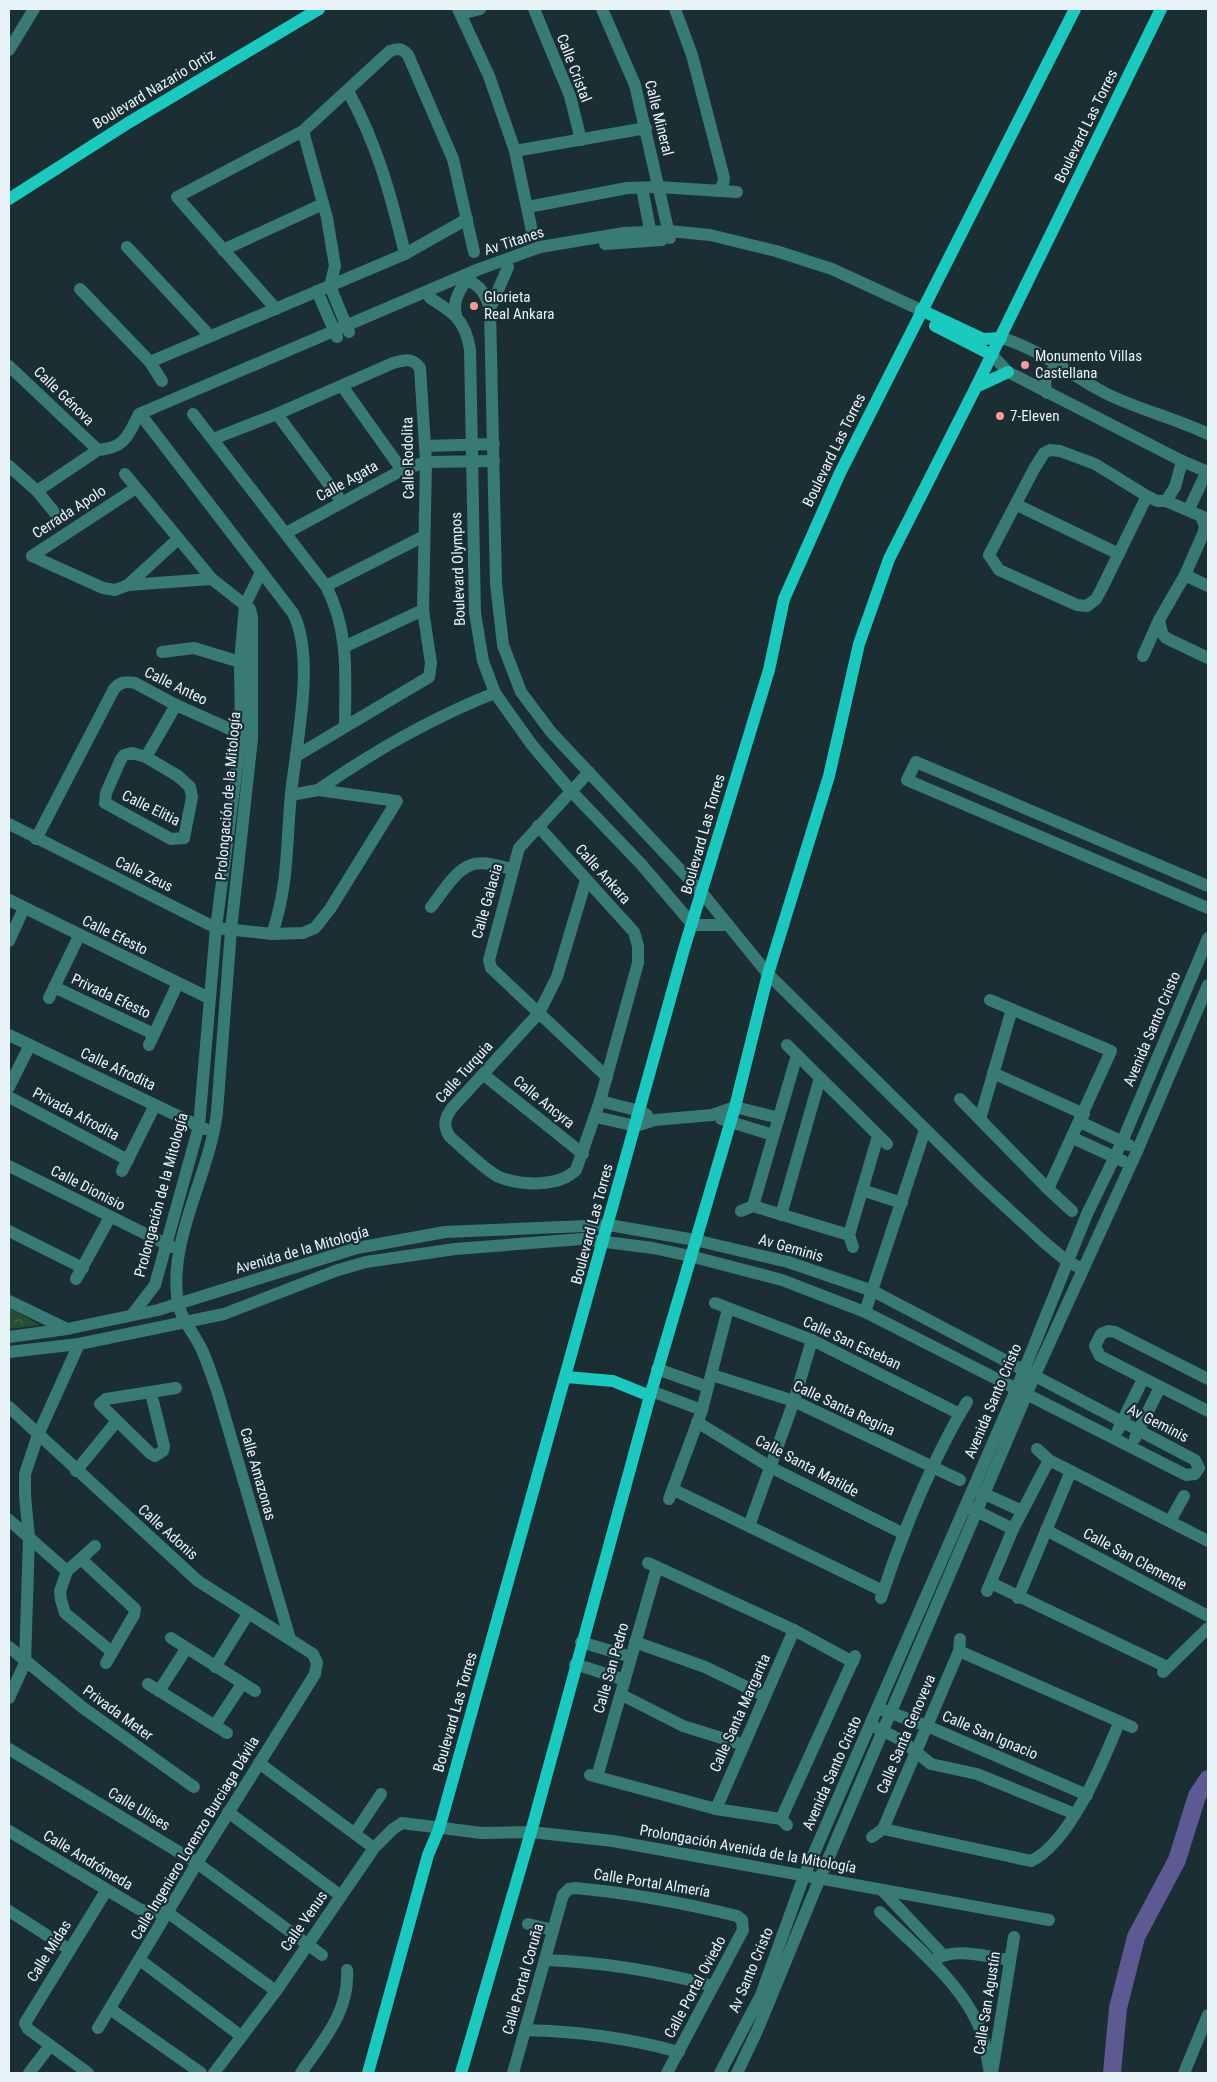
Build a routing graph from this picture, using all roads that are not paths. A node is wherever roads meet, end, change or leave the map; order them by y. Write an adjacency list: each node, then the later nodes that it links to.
1 (34, 9): 10 (street)
2 (319, 9): 20 (main road, Boulevard Nazario Ortiz)
3 (480, 9): 9 (street)
4 (534, 9): 14 (street, Calle Cristal)
5 (602, 9): 12 (street, Calle Mineral)
6 (675, 9): 18 (street)
7 (1075, 9): 39 (main road, Boulevard Las Torres)
8 (1161, 9): 43 (main road, Boulevard Las Torres)
9 (460, 12): 15 (street)
10 (9, 50)
11 (348, 91): 13 (street); 23 (street); 30 (street)
12 (646, 128): 14 (street); 16 (street, Calle Mineral)
13 (303, 131): 21 (street); 28 (street)
14 (581, 140): 15 (street)
15 (515, 151): 22 (street)
16 (658, 187): 17 (street); 18 (street); 24 (street, Calle Mineral)
17 (642, 188): 22 (street); 26 (street)
18 (717, 191): 19 (street)
19 (737, 192)
20 (9, 200)
21 (323, 204): 28 (street); 33 (street)
22 (528, 207): 25 (street)
23 (467, 219): 29 (street); 30 (street)
24 (670, 235): 26 (street, Av Titanes); 39 (street, Av Titanes)
25 (534, 236)
26 (652, 236): 31 (street, Av Titanes); 32 (street, Av Titanes)
27 (127, 247): 42 (street)
28 (223, 250): 37 (street)
29 (474, 252)
30 (405, 254): 33 (street)
31 (508, 267): 32 (street, Av Titanes); 38 (street)
32 (466, 281): 36 (street, Av Titanes); 38 (street); 40 (street); 41 (street, Av Titanes)
33 (330, 286): 35 (street); 41 (street)
34 (80, 290): 47 (street)
35 (317, 291): 37 (street); 41 (street)
36 (430, 298): 40 (street, Boulevard Olympos); 41 (street, Av Titanes)
37 (276, 309): 42 (street)
38 (490, 310): 44 (street)
39 (919, 314): 43 (main road); 46 (main road); 117 (main road, Boulevard Las Torres)
40 (456, 316): 45 (street, Boulevard Olympos)
41 (341, 331): 57 (street, Av Titanes)
42 (210, 336): 47 (street)
43 (1001, 338): 46 (main road, Boulevard Las Torres); 49 (street)
44 (492, 348): 45 (street); 61 (street)
45 (470, 349): 60 (street, Boulevard Olympos)
46 (992, 355): 50 (street); 53 (main road, Boulevard Las Torres)
47 (150, 362): 51 (street)
48 (9, 366): 63 (street, Calle Génova)
49 (1061, 369): 54 (street); 58 (street)
50 (1008, 372): 53 (main road); 54 (street)
51 (162, 380)
52 (342, 386): 56 (street, Calle Rodolita); 62 (street, Calle Rodolita); 69 (street)
53 (976, 387): 131 (main road, Boulevard Las Torres)
54 (1048, 393): 66 (street)
55 (193, 414): 59 (street)
56 (277, 414): 59 (street, Calle Rodolita); 76 (street)
57 (140, 420): 63 (street); 85 (street)
58 (1208, 434)
59 (213, 439): 81 (street)
60 (471, 444): 61 (street); 62 (street); 64 (street, Boulevard Olympos)
61 (494, 444): 65 (street)
62 (425, 446): 67 (street, Calle Rodolita)
63 (98, 450): 73 (street)
64 (472, 461): 65 (street, Calle Agata); 67 (street, Calle Agata); 92 (street, Boulevard Olympos)
65 (494, 461): 88 (street)
66 (1182, 461): 70 (street); 75 (street)
67 (426, 462): 69 (street, Calle Agata); 82 (street, Calle Rodolita)
68 (9, 466): 73 (street)
69 (402, 470): 76 (street, Calle Agata)
70 (1208, 472): 78 (street)
71 (125, 474): 72 (street)
72 (136, 488): 83 (street); 89 (street, Cerrada Apolo)
73 (36, 491): 79 (street)
74 (1147, 496): 75 (street); 77 (street); 84 (street)
75 (1166, 501): 78 (street)
76 (342, 502): 81 (street, Calle Agata)
77 (1017, 505): 84 (street); 84 (street)
78 (1188, 510): 80 (street)
79 (55, 513)
80 (1205, 517): 86 (street)
81 (286, 534): 90 (street)
82 (424, 536): 90 (street); 94 (street, Calle Rodolita)
83 (178, 539): 87 (street); 89 (street)
84 (1119, 554)
85 (261, 572): 93 (street); 105 (street)
86 (1185, 575): 91 (street); 95 (street)
87 (212, 579): 89 (street, Cerrada Apolo); 93 (street)
88 (496, 584): 92 (street); 107 (street)
89 (128, 585)
90 (326, 586): 96 (street)
91 (1208, 586)
92 (474, 590): 101 (street, Boulevard Olympos)
93 (245, 605): 100 (street, Prolongación de la Mitología); 104 (street, Prolongación de la Mitología)
94 (423, 610): 96 (street); 103 (street, Calle Rodolita)
95 (1160, 620): 98 (street); 99 (street)
96 (346, 646): 103 (street)
97 (162, 652): 100 (street)
98 (1143, 656)
99 (1208, 658)
100 (240, 662): 104 (street, Prolongación de la Mitología)
101 (495, 693): 108 (street); 109 (street, Boulevard Olympos)
102 (176, 705): 104 (street, Calle Anteo); 106 (street); 113 (street, Calle Anteo)
103 (345, 726): 105 (street, Calle Rodolita)
104 (247, 737): 124 (street, Prolongación de la Mitología); 125 (street, Prolongación de la Mitología)
105 (296, 756): 110 (street)
106 (146, 757): 106 (street, Calle Elitia)
107 (589, 772): 109 (street, Calle Galacia); 117 (street)
108 (318, 790): 110 (street); 126 (street, Calle Zeus)
109 (572, 791): 112 (street, Calle Galacia); 122 (street, Boulevard Olympos)
110 (291, 795): 126 (street)
111 (9, 824): 113 (street, Calle Zeus)
112 (538, 826): 114 (street, Calle Galacia); 115 (street, Calle Ankara)
113 (36, 839): 124 (street, Calle Zeus)
114 (513, 869): 119 (street); 137 (street, Calle Galacia)
115 (586, 880): 130 (street, Calle Ankara); 137 (street, Calle Turquia)
116 (1208, 886): 121 (street)
117 (703, 894): 122 (main road, Boulevard Las Torres); 123 (street)
118 (9, 900): 120 (street, Calle Efesto)
119 (431, 907)
120 (24, 908): 127 (street, Calle Efesto); 129 (street)
121 (1208, 908)
122 (693, 924): 123 (street); 152 (main road, Boulevard Las Torres)
123 (728, 924): 131 (street)
124 (216, 928): 125 (street, Calle Zeus); 134 (street, Prolongación de la Mitología)
125 (231, 930): 126 (street, Calle Zeus); 163 (street, Prolongación de la Mitología)
126 (272, 934)
127 (79, 936): 132 (street, Calle Efesto); 132 (street, Privada Efesto)
128 (1208, 938): 166 (street, Avenida Santo Cristo)
129 (9, 940)
130 (638, 946): 144 (street, Calle Turquia)
131 (768, 974): 151 (main road, Boulevard Las Torres); 162 (street)
132 (178, 983): 134 (street, Calle Efesto)
133 (1208, 985): 167 (street, Avenida Santo Cristo)
134 (209, 998): 160 (street, Prolongación de la Mitología)
135 (990, 1000): 136 (street)
136 (1012, 1009): 142 (street); 156 (street)
137 (539, 1012): 143 (street, Calle Turquia); 144 (street, Calle Galacia)
138 (9, 1035): 140 (street, Calle Afrodita)
139 (787, 1045): 141 (street)
140 (30, 1046): 146 (street); 150 (street, Calle Afrodita)
141 (797, 1055): 145 (street); 155 (street)
142 (993, 1073): 156 (street); 157 (street)
143 (484, 1075): 168 (street, Calle Ancyra); 168 (street, Calle Turquia)
144 (607, 1077): 149 (street, Calle Turquia)
145 (820, 1078): 172 (street); 176 (street)
146 (9, 1087)
147 (9, 1097): 150 (street, Privada Afrodita)
148 (960, 1099): 157 (street)
149 (600, 1101): 152 (street); 154 (street, Calle Turquia)
150 (156, 1105): 160 (street, Calle Afrodita)
151 (735, 1108): 153 (street); 155 (street); 159 (main road, Boulevard Las Torres)
152 (640, 1111): 158 (street); 161 (main road, Boulevard Las Torres)
153 (712, 1115): 158 (street); 159 (street)
154 (596, 1117): 161 (street); 168 (street, Calle Turquia)
155 (779, 1118): 164 (street)
156 (1082, 1118): 165 (street); 166 (street)
157 (980, 1119): 173 (street)
158 (655, 1120): 161 (street)
159 (730, 1123): 164 (street); 180 (main road, Boulevard Las Torres)
160 (198, 1126): 163 (street, Calle Afrodita); 182 (street, Prolongación de la Mitología)
161 (636, 1126): 178 (main road, Boulevard Las Torres)
162 (925, 1130): 174 (street); 185 (street)
163 (214, 1134): 183 (street, Prolongación de la Mitología)
164 (773, 1135): 176 (street)
165 (1073, 1138): 169 (street); 173 (street)
166 (1122, 1142): 167 (street); 169 (street, Avenida Santo Cristo)
167 (1138, 1149): 170 (street, Avenida Santo Cristo)
168 (583, 1154)
169 (1115, 1157): 170 (street); 185 (street, Avenida Santo Cristo)
170 (1131, 1164): 186 (street, Avenida Santo Cristo)
171 (9, 1166): 177 (street, Calle Dionisio)
172 (862, 1190): 174 (street); 176 (street)
173 (1048, 1190): 175 (street)
174 (902, 1203): 187 (street)
175 (1072, 1211)
176 (782, 1215)
177 (110, 1217): 179 (street); 182 (street, Calle Dionisio)
178 (609, 1225): 180 (street, Av Geminis); 181 (main road, Boulevard Las Torres); 190 (street, Avenida de la Mitología)
179 (9, 1232)
180 (695, 1240): 184 (main road, Boulevard Las Torres); 187 (street, Av Geminis)
181 (604, 1242): 184 (street, Av Geminis); 194 (street, Avenida de la Mitología); 202 (main road, Boulevard Las Torres)
182 (166, 1244): 183 (street, Calle Dionisio); 193 (street, Prolongación de la Mitología)
183 (179, 1250): 190 (street, Prolongación de la Mitología)
184 (690, 1256): 192 (street, Av Geminis); 200 (main road, Boulevard Las Torres)
185 (1068, 1262): 186 (street); 201 (street, Avenida Santo Cristo)
186 (1083, 1269): 201 (street, Avenida Santo Cristo)
187 (873, 1291): 192 (street); 201 (street, Av Geminis)
188 (9, 1301): 195 (street)
189 (716, 1303): 191 (street, Calle San Esteban)
190 (178, 1304): 193 (street, Avenida de la Mitología); 194 (street, Prolongación de la Mitología)
191 (728, 1309): 197 (street, Calle San Esteban); 205 (street)
192 (865, 1312): 210 (street, Av Geminis)
193 (132, 1315): 195 (street, Avenida de la Mitología)
194 (185, 1322): 198 (street, Avenida de la Mitología); 251 (street, Calle Amazonas)
195 (67, 1329): 196 (street, Avenida de la Mitología)
196 (9, 1337)
197 (812, 1340): 211 (street); 215 (street, Calle San Esteban)
198 (79, 1344): 199 (street, Avenida de la Mitología); 220 (street)
199 (9, 1352)
200 (657, 1369): 205 (street, Calle Santa Regina); 209 (main road, Boulevard Las Torres)
201 (1029, 1374): 210 (street, Avenida Santo Cristo); 218 (street, Av Geminis)
202 (566, 1377): 209 (main road); 286 (main road, Boulevard Las Torres)
203 (1143, 1379): 204 (street); 206 (street); 218 (street)
204 (1208, 1379)
205 (710, 1381): 211 (street, Calle Santa Regina); 216 (street)
206 (1160, 1387): 214 (street); 219 (street)
207 (176, 1388): 208 (street)
208 (151, 1393): 217 (street); 217 (street)
209 (651, 1393): 216 (street, Calle Santa Matilde); 252 (main road, Boulevard Las Torres)
210 (1021, 1393): 221 (street, Av Geminis); 230 (street, Avenida Santo Cristo)
211 (794, 1400): 225 (street); 226 (street, Calle Santa Regina)
212 (967, 1402): 215 (street)
213 (9, 1407): 220 (street, Calle Adonis)
214 (1208, 1410)
215 (960, 1414): 226 (street)
216 (700, 1416): 225 (street, Calle Santa Matilde); 236 (street)
217 (116, 1422): 227 (street)
218 (1122, 1422): 219 (street, Av Geminis); 221 (street)
219 (1138, 1431): 222 (street); 222 (street, Av Geminis)
220 (38, 1435): 227 (street, Calle Adonis); 240 (street)
221 (1113, 1439): 222 (street, Av Geminis)
222 (1130, 1447)
223 (1037, 1449): 224 (street)
224 (1049, 1460): 228 (street); 233 (street)
225 (772, 1468): 236 (street); 239 (street, Calle Santa Matilde)
226 (934, 1468): 229 (street, Calle Santa Regina); 239 (street)
227 (76, 1471): 246 (street, Calle Adonis)
228 (1071, 1471): 235 (street); 238 (street)
229 (960, 1480)
230 (979, 1491): 232 (street, Avenida Santo Cristo); 233 (street)
231 (1184, 1496): 235 (street)
232 (971, 1508): 237 (street); 267 (street, Avenida Santo Cristo); 268 (street, Avenida Santo Cristo)
233 (1022, 1511): 237 (street)
234 (9, 1520): 240 (street)
235 (1170, 1521): 241 (street)
236 (749, 1526): 239 (street)
237 (1013, 1529): 245 (street)
238 (1046, 1530): 245 (street); 247 (street, Calle San Clemente)
239 (904, 1534)
240 (29, 1538): 244 (street); 257 (street)
241 (1208, 1541)
242 (95, 1546): 243 (street)
243 (81, 1559): 244 (street); 244 (street)
244 (67, 1572)
245 (1018, 1598): 248 (street)
246 (248, 1614): 251 (street, Calle Adonis); 260 (street)
247 (1208, 1616)
248 (1208, 1628)
249 (794, 1630): 253 (street, Calle San Pedro); 265 (street, Calle Santa Margarita); 283 (street, Calle San Pedro)
250 (171, 1638): 255 (street)
251 (290, 1639): 258 (street, Calle Adonis)
252 (581, 1642): 256 (street); 259 (main road, Boulevard Las Torres)
253 (636, 1642): 256 (street, Calle San Pedro); 265 (street)
254 (9, 1647): 257 (street, Privada Meter)
255 (186, 1649): 260 (street); 269 (street)
256 (631, 1657): 261 (street, Calle San Pedro)
257 (25, 1663): 266 (street); 280 (street, Privada Meter)
258 (317, 1663): 277 (street, Calle Ingeniero Lorenzo Burciaga Dávila)
259 (575, 1664): 261 (street); 289 (main road, Boulevard Las Torres)
260 (216, 1667): 262 (street)
261 (625, 1680): 264 (street, Calle San Pedro)
262 (242, 1684): 263 (street); 269 (street)
263 (254, 1691)
264 (622, 1694): 274 (street); 283 (street, Calle San Pedro)
265 (765, 1696): 274 (street, Calle Santa Margarita)
266 (9, 1698)
267 (878, 1708): 268 (street, Calle San Ignacio); 270 (street, Avenida Santo Cristo)
268 (890, 1712): 271 (street, Calle San Ignacio); 272 (street, Avenida Santo Cristo)
269 (215, 1725): 273 (street)
270 (870, 1725): 272 (street); 278 (street, Avenida Santo Cristo)
271 (927, 1726): 276 (street, Calle Santa Genoveva); 282 (street, Calle San Ignacio); 282 (street, Calle Santa Genoveva)
272 (883, 1731): 276 (street); 279 (street, Avenida Santo Cristo)
273 (227, 1734)
274 (744, 1745): 283 (street, Calle Santa Margarita)
275 (9, 1749): 293 (street, Calle Ulises)
276 (916, 1751): 285 (street); 287 (street, Calle Santa Genoveva)
277 (259, 1763): 284 (street, Calle Ingeniero Lorenzo Burciaga Dávila); 290 (street)
278 (852, 1768): 279 (street); 294 (street, Avenida Santo Cristo)
279 (865, 1773): 295 (street, Avenida Santo Cristo)
280 (194, 1786)
281 (381, 1794): 290 (street)
282 (1087, 1794): 285 (street, Calle Santa Genoveva)
283 (716, 1809)
284 (228, 1812): 293 (street, Calle Ingeniero Lorenzo Burciaga Dávila); 299 (street)
285 (1075, 1814): 287 (street, Calle Santa Genoveva)
286 (440, 1829): 289 (street, Prolongación Avenida de la Mitología); 292 (street, Calle Venus); 326 (main road, Boulevard Las Torres)
287 (883, 1829): 291 (street)
288 (9, 1831): 297 (street, Calle Andrómeda)
289 (531, 1832): 294 (street, Prolongación Avenida de la Mitología); 334 (main road, Boulevard Las Torres)
290 (355, 1833): 292 (street)
291 (872, 1837)
292 (374, 1848): 299 (street, Calle Venus)
293 (197, 1863): 301 (street, Calle Ingeniero Lorenzo Burciaga Dávila); 308 (street, Calle Ulises)
294 (804, 1876): 295 (street, Prolongación Avenida de la Mitología); 337 (street, Av Santo Cristo)
295 (820, 1878): 296 (street, Prolongación Avenida de la Mitología); 338 (street, Av Santo Cristo)
296 (882, 1890): 304 (street, Prolongación Avenida de la Mitología); 311 (street)
297 (106, 1891): 301 (street, Calle Andrómeda); 309 (street, Calle Midas)
298 (563, 1894): 303 (street, Calle Portal Almería); 306 (street, Calle Portal Coruña)
299 (341, 1896): 308 (street, Calle Venus)
300 (9, 1911): 309 (street)
301 (167, 1912): 312 (street, Calle Ingeniero Lorenzo Burciaga Dávila); 318 (street)
302 (880, 1912): 315 (street, Calle San Agustín)
303 (737, 1916): 317 (street, Calle Portal Oviedo)
304 (1049, 1920)
305 (528, 1924): 306 (street)
306 (553, 1930): 313 (street, Calle Portal Coruña)
307 (1014, 1937): 314 (street, Calle San Agustín)
308 (307, 1944): 310 (street, Calle Ulises); 318 (street, Calle Venus)
309 (70, 1950): 324 (street, Calle Midas)
310 (322, 1955)
311 (943, 1955): 314 (street); 315 (street)
312 (140, 1960): 319 (street, Calle Ingeniero Lorenzo Burciaga Dávila); 323 (street)
313 (545, 1960): 317 (street); 322 (street, Calle Portal Coruña)
314 (1010, 1960): 339 (street, Calle San Agustín)
315 (932, 1962): 339 (street, Calle San Agustín)
316 (347, 1970): 331 (street)
317 (712, 1986): 325 (street, Calle Portal Oviedo)
318 (276, 1991): 323 (street, Calle Venus)
319 (110, 2009): 321 (street, Calle Ingeniero Lorenzo Burciaga Dávila); 329 (street)
320 (1208, 2014): 340 (street)
321 (98, 2028)
322 (525, 2030): 325 (street); 335 (street, Calle Portal Coruña)
323 (241, 2036): 330 (street, Calle Venus)
324 (50, 2046): 327 (street); 328 (street)
325 (679, 2052): 336 (street, Calle Portal Oviedo)
326 (374, 2055): 332 (main road, Boulevard Las Torres); 333 (main road, Boulevard Las Torres)
327 (29, 2073)
328 (88, 2073)
329 (201, 2073)
330 (214, 2073)
331 (301, 2073)
332 (368, 2073)
333 (375, 2073)
334 (460, 2073)
335 (513, 2073)
336 (667, 2073)
337 (720, 2073)
338 (737, 2073)
339 (991, 2073)
340 (1184, 2073)

